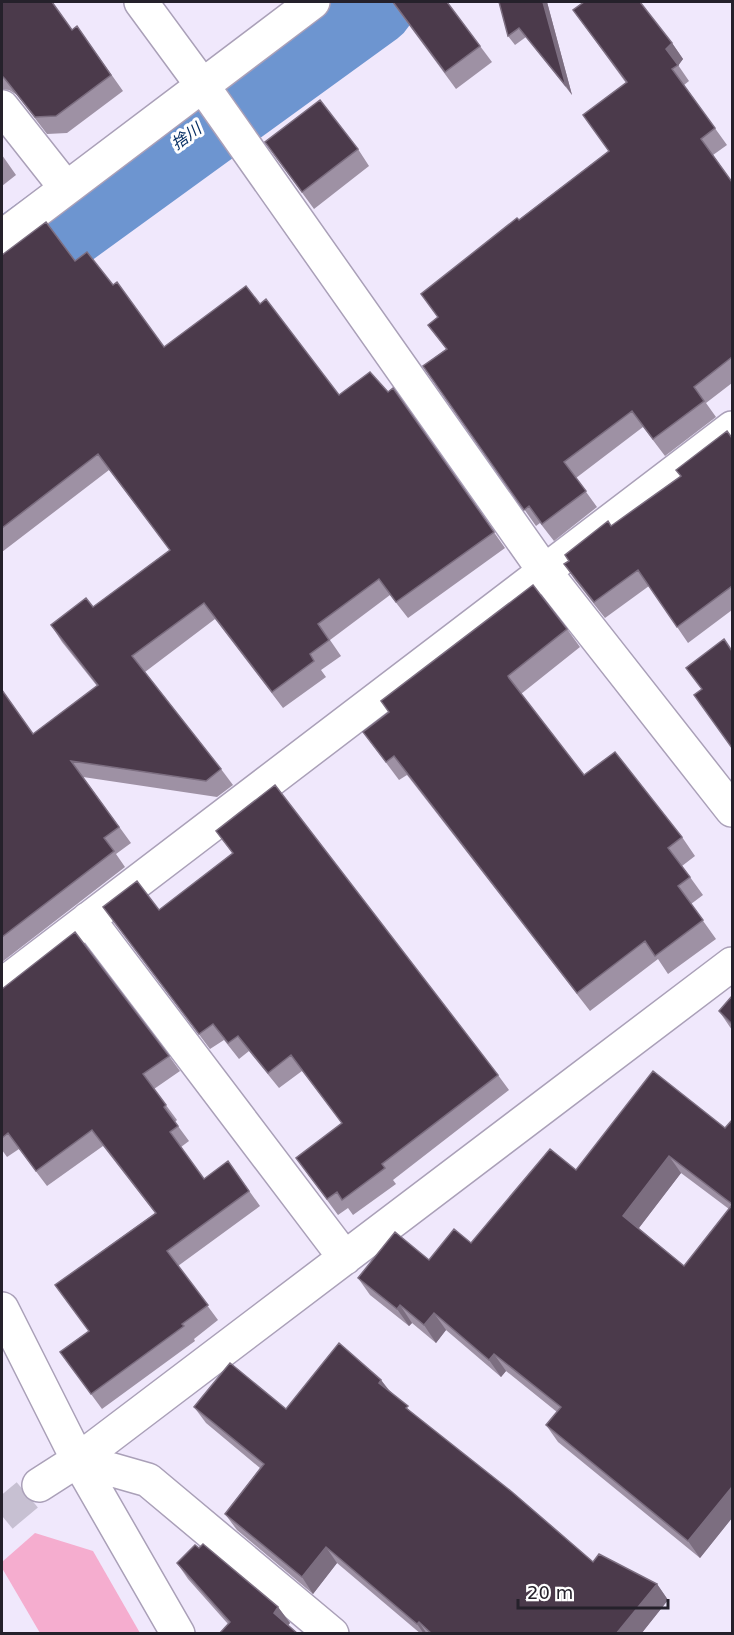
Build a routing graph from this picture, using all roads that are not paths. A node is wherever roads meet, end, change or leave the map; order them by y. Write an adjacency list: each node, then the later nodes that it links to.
1 (141, 2): 3 (street)
2 (313, 2): 3 (street)
3 (202, 85): 5 (street); 8 (street)
4 (2, 107): 5 (street)
5 (66, 188): 6 (street)
6 (2, 237)
7 (732, 428): 8 (street)
8 (545, 572): 9 (street); 10 (street)
9 (732, 810)
10 (88, 919): 12 (street); 13 (street)
11 (732, 964): 13 (street)
12 (2, 985)
13 (345, 1258): 15 (street)
14 (2, 1309): 15 (street)
15 (78, 1460): 16 (street); 17 (street); 18 (street)
16 (39, 1485)
17 (178, 1634)
18 (332, 1634)

